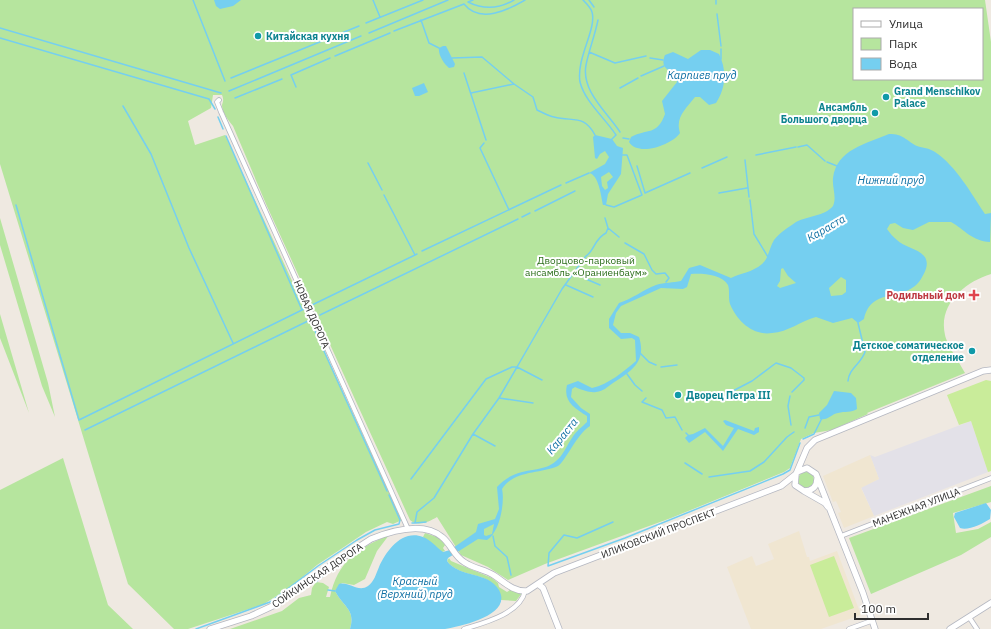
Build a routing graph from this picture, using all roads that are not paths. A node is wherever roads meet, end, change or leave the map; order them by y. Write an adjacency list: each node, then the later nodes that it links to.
1 (219, 100): 9 (street, НОВАЯ ДОРОГА)
2 (991, 370): 3 (main road, ИЛИКОВСКИЙ ПРОСПЕКТ)
3 (796, 473): 4 (main road); 6 (main road, ИЛИКОВСКИЙ ПРОСПЕКТ); 7 (main road)
4 (817, 476): 7 (main road); 8 (main road)
5 (991, 478): 10 (street, МАНЕЖНАЯ УЛИЦА)
6 (781, 486): 7 (main road); 11 (main road, ИЛИКОВСКИЙ ПРОСПЕКТ)
7 (803, 491): 8 (main road)
8 (831, 511): 10 (main road)
9 (408, 529): 12 (main road, СОЙКИНСКАЯ ДОРОГА); 16 (main road, СОЙКИНСКАЯ ДОРОГА)
10 (841, 536): 15 (main road)
11 (538, 584): 12 (main road, ИЛИКОВСКИЙ ПРОСПЕКТ); 18 (main road)
12 (525, 591): 17 (street)
13 (991, 603): 14 (main road)
14 (969, 616): 21 (main road); 22 (street)
15 (871, 621): 19 (street); 20 (main road)
16 (210, 629)
17 (464, 629)
18 (559, 629)
19 (849, 629)
20 (874, 629)
21 (950, 629)
22 (977, 629)

